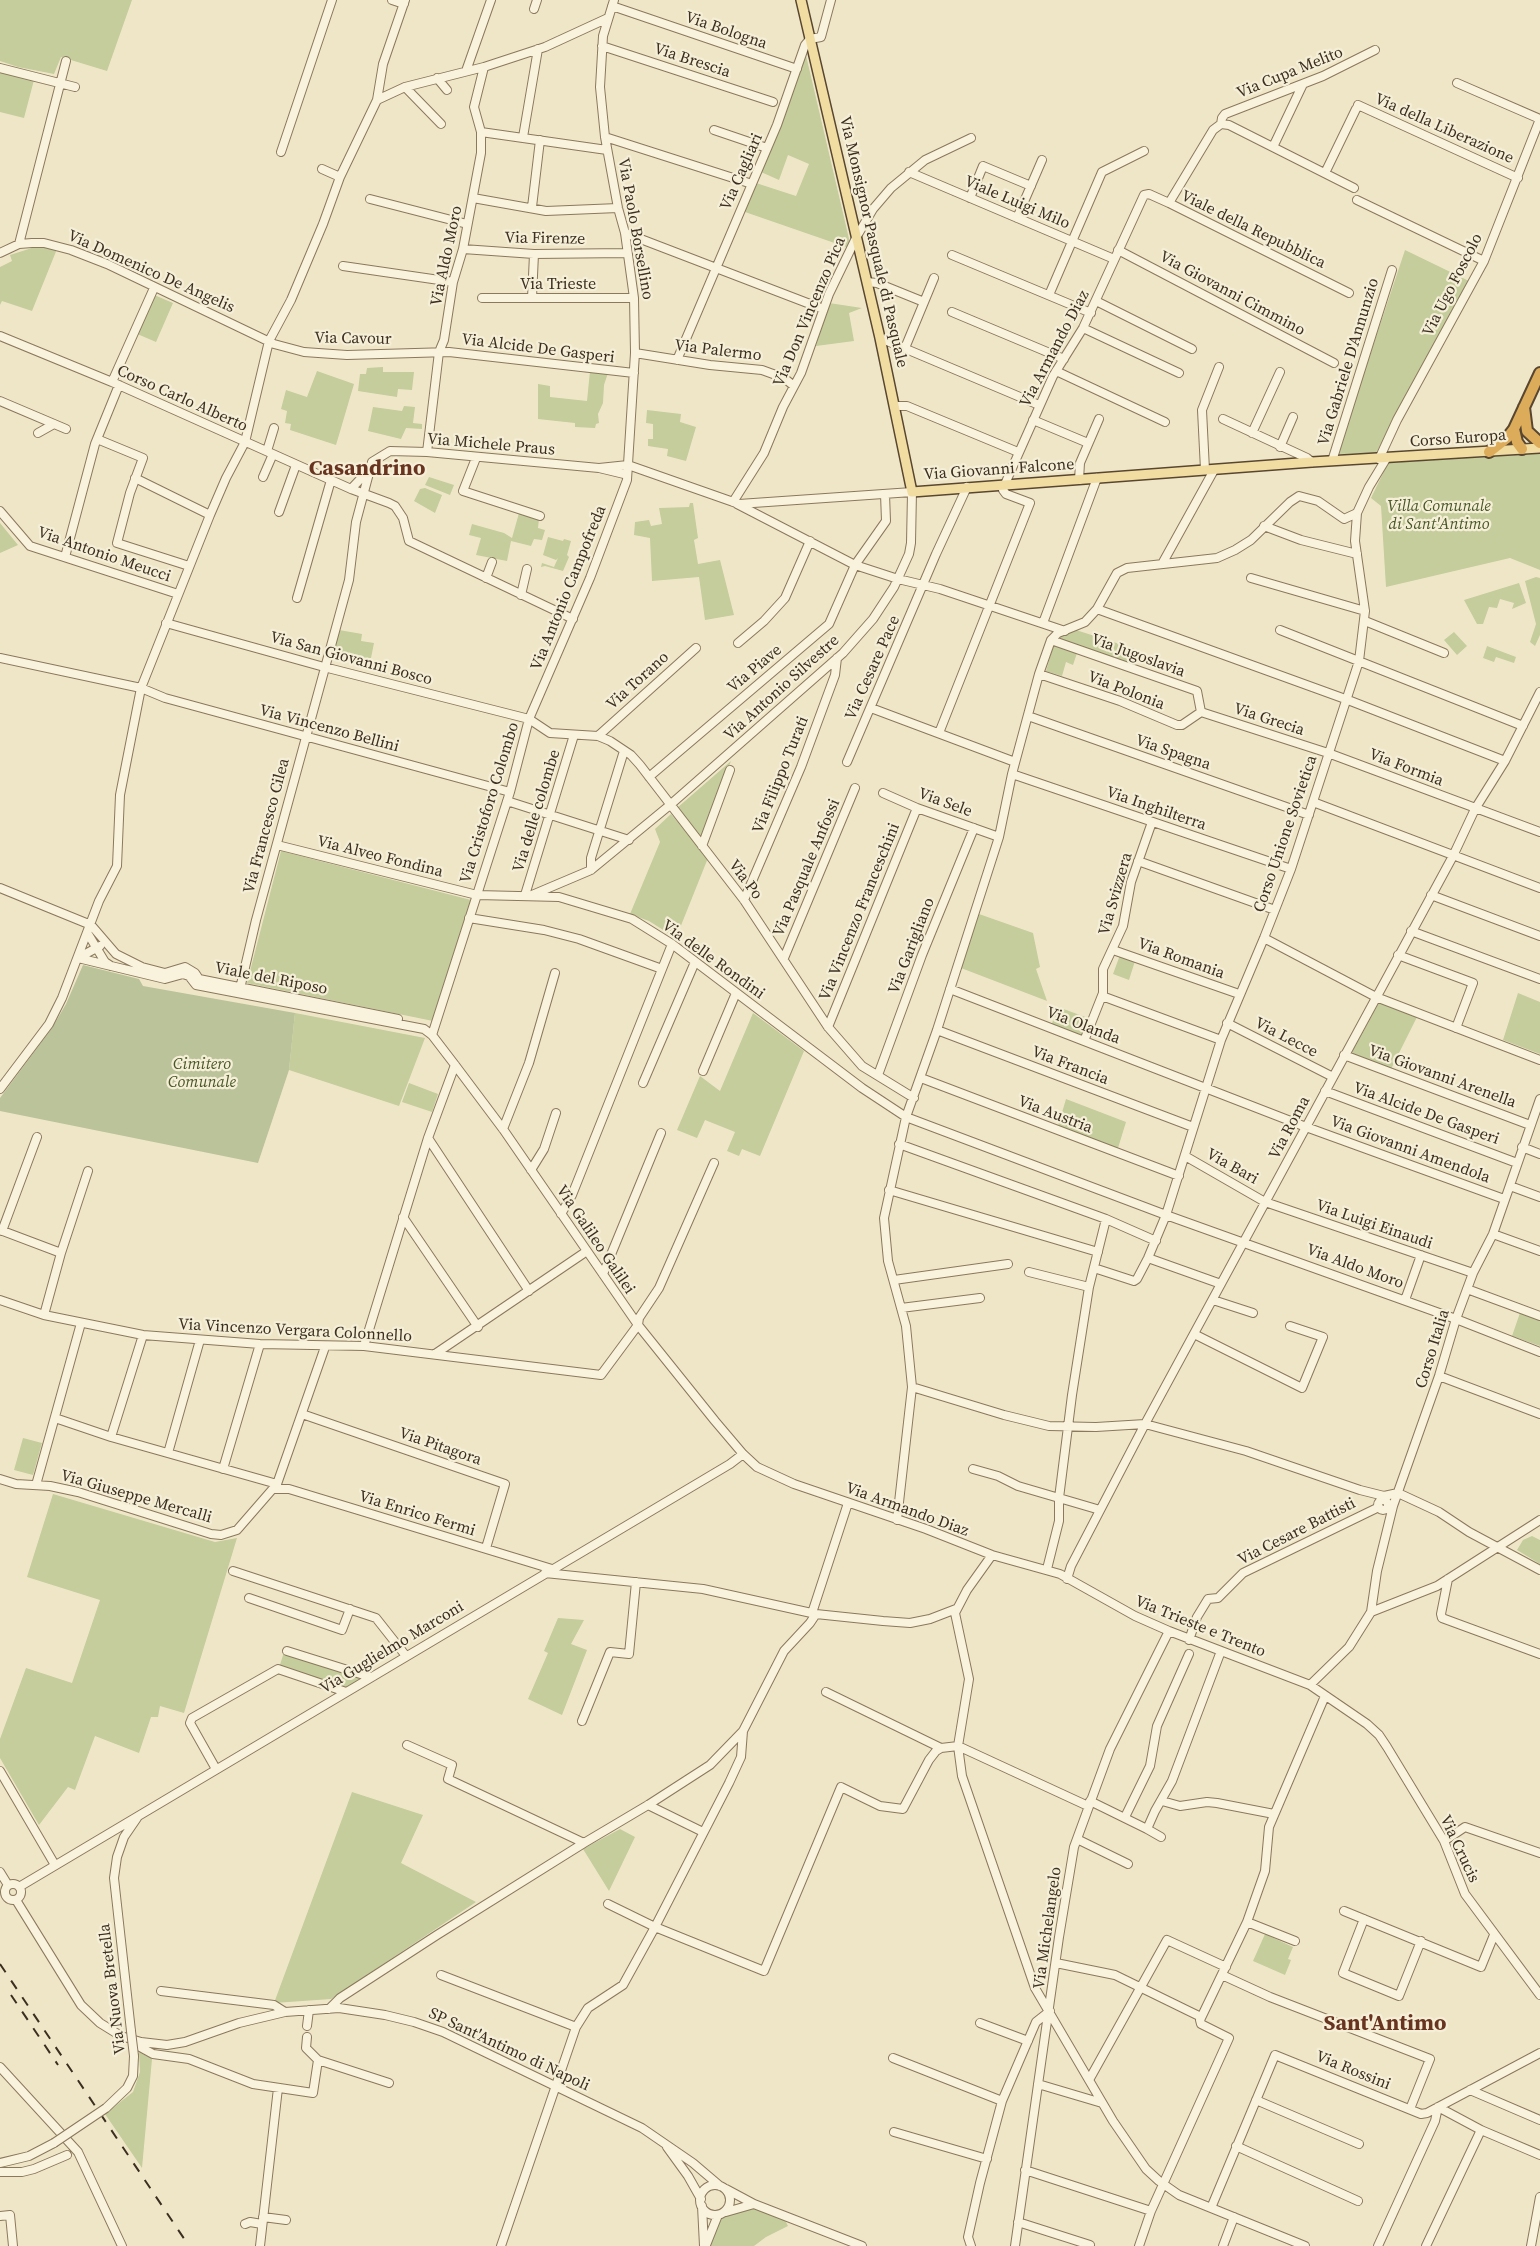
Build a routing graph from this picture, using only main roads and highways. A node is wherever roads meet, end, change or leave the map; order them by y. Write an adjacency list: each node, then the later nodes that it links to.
1 (801, 0): 11 (main road, Via Monsignor Pasquale di Pasquale)
2 (1540, 373): 3 (highway)
3 (1524, 407): 4 (highway); 5 (highway)
4 (1514, 429): 8 (highway); 9 (highway)
5 (1527, 431): 6 (highway); 8 (highway)
6 (1540, 443)
7 (1540, 448): 8 (main road, Corso Europa)
8 (1522, 449): 9 (main road, Corso Europa)
9 (1489, 452): 10 (main road, Corso Europa)
10 (1382, 459): 11 (main road, Via Giovanni Falcone)
11 (912, 492)

